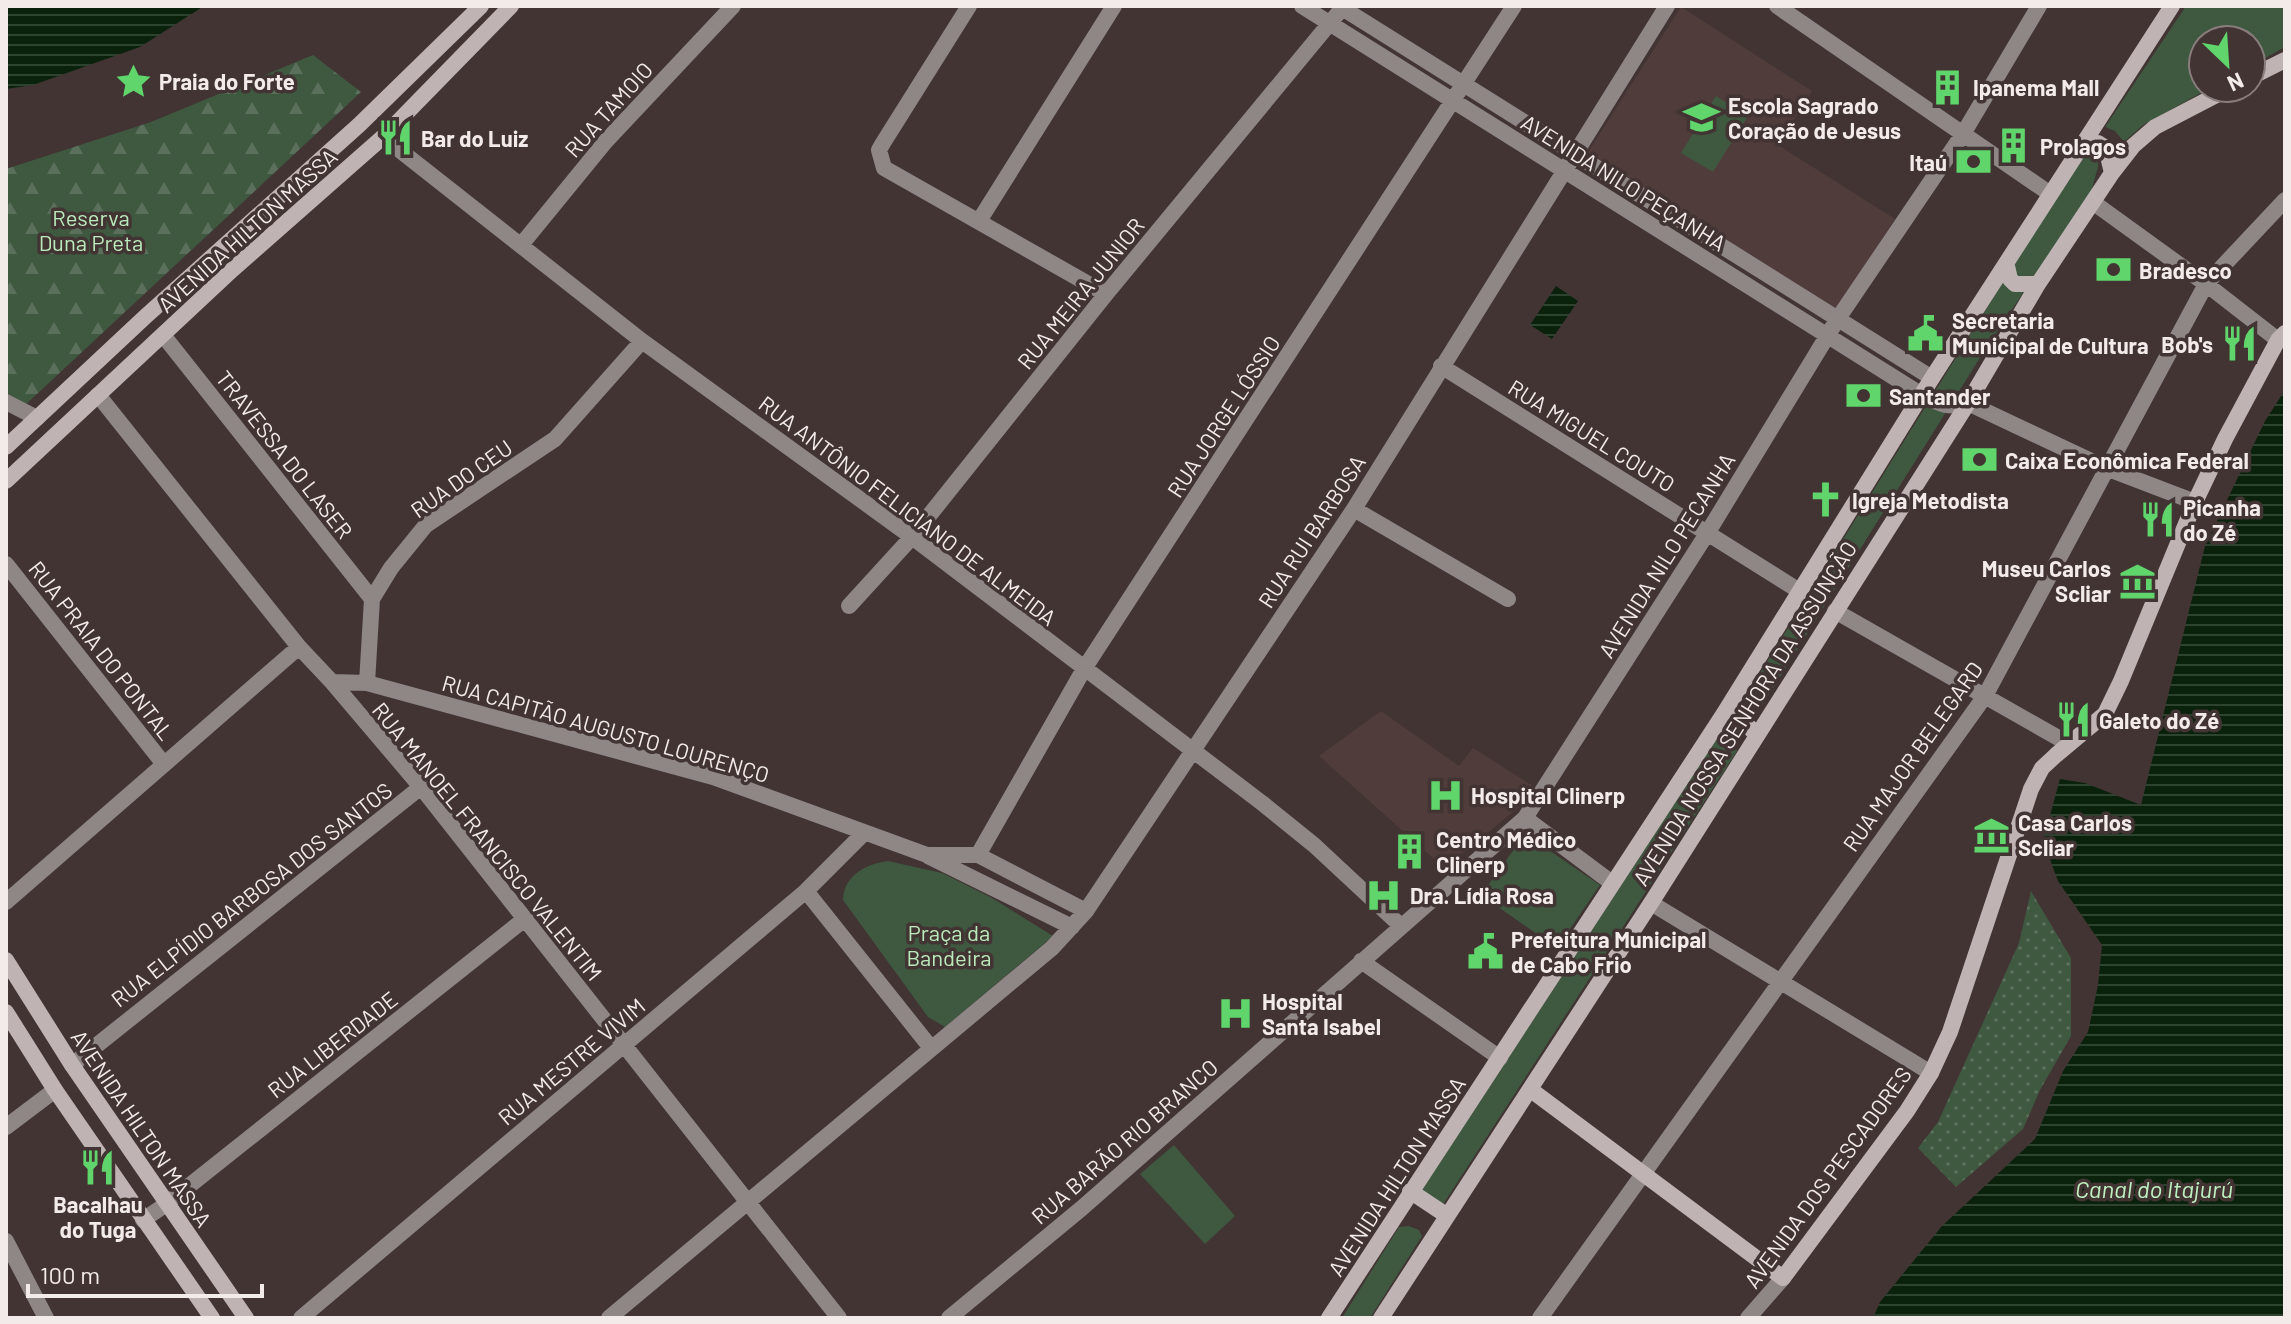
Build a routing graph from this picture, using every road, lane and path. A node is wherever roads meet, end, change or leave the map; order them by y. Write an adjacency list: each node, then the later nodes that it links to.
1 (481, 6): 45 (main road, AVENIDA HILTON MASSA)
2 (511, 6): 20 (main road, AVENIDA HILTON MASSA)
3 (733, 6): 29 (street, RUA TAMOIO)
4 (969, 6): 28 (street)
5 (1114, 6): 28 (street)
6 (1302, 6): 13 (street, AVENIDA NILO PEÇANHA)
7 (1514, 6): 16 (street, RUA JORGE LÓSSIO)
8 (1667, 6): 22 (street)
9 (1777, 6): 19 (street)
10 (2039, 6): 19 (street, AVENIDA NILO PECANHA)
11 (2172, 6): 21 (main road, AVENIDA NOSSA SENHORA DA ASSUNÇÃO)
12 (1342, 7): 13 (street, RUA MEIRA JUNIOR); 16 (street, AVENIDA NILO PEÇANHA)
13 (1329, 24): 17 (street, AVENIDA NILO PEÇANHA); 33 (street, RUA MEIRA JUNIOR)
14 (2285, 60): 15 (main road)
15 (2267, 69)
16 (1464, 84): 17 (street, RUA JORGE LÓSSIO); 22 (street, AVENIDA NILO PEÇANHA)
17 (1454, 100): 23 (street, AVENIDA NILO PEÇANHA); 60 (street, RUA JORGE LÓSSIO)
18 (2199, 104): 24 (main road, AVENIDA NOSSA SENHORA DA ASSUNÇÃO)
19 (1963, 134): 25 (street); 34 (street, AVENIDA NILO PECANHA)
20 (383, 137): 29 (street, RUA ANTÔNIO FELICIANO DE ALMEIDA); 35 (main road, AVENIDA HILTON MASSA)
21 (2082, 145): 24 (main road); 25 (main road, AVENIDA NOSSA SENHORA DA ASSUNÇÃO)
22 (1575, 155): 23 (street, RUA RUI BARBOSA); 34 (street, AVENIDA NILO PEÇANHA)
23 (1565, 170): 37 (street, AVENIDA NILO PEÇANHA); 39 (street, RUA RUI BARBOSA)
24 (2112, 173): 27 (main road, AVENIDA NOSSA SENHORA DA ASSUNÇÃO)
25 (2049, 193): 30 (main road, AVENIDA NOSSA SENHORA DA ASSUNÇÃO)
26 (2285, 200): 32 (street, RUA MAJOR BELEGARD)
27 (2094, 203): 31 (main road, AVENIDA NOSSA SENHORA DA ASSUNÇÃO); 32 (street)
28 (979, 221): 33 (street)
29 (521, 245): 38 (street, RUA ANTÔNIO FELICIANO DE ALMEIDA)
30 (2007, 266): 31 (main road); 40 (main road, AVENIDA NOSSA SENHORA DA ASSUNÇÃO)
31 (2038, 284): 44 (main road, AVENIDA NOSSA SENHORA DA ASSUNÇÃO)
32 (2206, 284): 36 (street); 47 (street, RUA MAJOR BELEGARD)
33 (1106, 294): 52 (street, RUA MEIRA JUNIOR)
34 (1837, 320): 37 (street, AVENIDA NILO PECANHA); 40 (street, AVENIDA NILO PEÇANHA)
35 (163, 335): 41 (main road, AVENIDA HILTON MASSA); 55 (street, TRAVESSA DO LASER)
36 (2281, 336): 49 (main road, AVENIDA DOS PESCADORES)
37 (1828, 337): 42 (street, AVENIDA NILO PEÇANHA); 51 (street, AVENIDA NILO PECANHA)
38 (642, 341): 52 (street, RUA ANTÔNIO FELICIANO DE ALMEIDA); 55 (street, RUA DO CEU)
39 (1441, 366): 50 (street, RUA RUI BARBOSA); 51 (street, RUA MIGUEL COUTO)
40 (1932, 378): 42 (main road, AVENIDA NOSSA SENHORA DA ASSUNÇÃO)
41 (98, 395): 48 (main road, AVENIDA HILTON MASSA); 59 (street, RUA MANOEL FRANCISCO VALENTIM)
42 (1922, 395): 44 (street, AVENIDA NILO PEÇANHA); 54 (main road, AVENIDA NOSSA SENHORA DA ASSUNÇÃO)
43 (6, 402): 45 (street)
44 (1968, 403): 47 (street, AVENIDA NILO PEÇANHA); 58 (main road, AVENIDA NOSSA SENHORA DA ASSUNÇÃO)
45 (37, 418): 46 (main road, AVENIDA HILTON MASSA)
46 (6, 447)
47 (2106, 468): 49 (street, AVENIDA NILO PEÇANHA); 63 (street, RUA MAJOR BELEGARD)
48 (6, 481)
49 (2195, 502): 66 (main road, AVENIDA DOS PESCADORES)
50 (1354, 509): 56 (street); 67 (street, RUA RUI BARBOSA)
51 (1708, 532): 54 (street, RUA MIGUEL COUTO); 70 (street, AVENIDA NILO PECANHA)
52 (912, 537): 57 (street, RUA MEIRA JUNIOR); 60 (street, RUA ANTÔNIO FELICIANO DE ALMEIDA)
53 (6, 564): 68 (street, RUA PRAIA DO PONTAL)
54 (1801, 592): 64 (main road, AVENIDA NOSSA SENHORA DA ASSUNÇÃO)
55 (372, 599): 62 (street, RUA DO CEU)
56 (1508, 599)
57 (849, 606)
58 (1835, 611): 63 (street); 65 (main road, AVENIDA NOSSA SENHORA DA ASSUNÇÃO)
59 (299, 647): 61 (street, RUA MANOEL FRANCISCO VALENTIM); 68 (street)
60 (1084, 669): 67 (street, RUA ANTÔNIO FELICIANO DE ALMEIDA); 73 (street, RUA JORGE LÓSSIO)
61 (332, 682): 62 (street, RUA CAPITÃO AUGUSTO LOURENÇO); 69 (street, RUA MANOEL FRANCISCO VALENTIM)
62 (367, 683): 71 (street, RUA CAPITÃO AUGUSTO LOURENÇO)
63 (1985, 696): 66 (street); 84 (street, RUA MAJOR BELEGARD)
64 (1723, 715): 65 (main road); 74 (main road, AVENIDA NOSSA SENHORA DA ASSUNÇÃO)
65 (1756, 734): 77 (main road, AVENIDA NOSSA SENHORA DA ASSUNÇÃO)
66 (2069, 744): 90 (main road, AVENIDA DOS PESCADORES)
67 (1192, 751): 78 (street, RUA RUI BARBOSA); 80 (street, RUA ANTÔNIO FELICIANO DE ALMEIDA)
68 (163, 763): 76 (street)
69 (421, 787): 79 (street, RUA MANOEL FRANCISCO VALENTIM); 89 (street, RUA ELPÍDIO BARBOSA DOS SANTOS)
70 (1525, 818): 74 (street); 80 (street, AVENIDA NILO PECANHA)
71 (864, 833): 72 (street, RUA CAPITÃO AUGUSTO LOURENÇO); 75 (street, RUA MESTRE VIVIM)
72 (927, 855): 73 (street, RUA CAPITÃO AUGUSTO LOURENÇO); 81 (street)
73 (978, 855): 78 (street, RUA CAPITÃO AUGUSTO LOURENÇO)
74 (1612, 883): 88 (main road, AVENIDA NOSSA SENHORA DA ASSUNÇÃO)
75 (806, 891): 86 (street, RUA MESTRE VIVIM); 87 (street)
76 (6, 902)
77 (1651, 903): 84 (street); 92 (main road, AVENIDA NOSSA SENHORA DA ASSUNÇÃO)
78 (1086, 911): 81 (street, RUA RUI BARBOSA)
79 (526, 918): 86 (street, RUA MANOEL FRANCISCO VALENTIM); 97 (street, RUA LIBERDADE)
80 (1401, 926): 83 (street, AVENIDA NILO PECANHA)
81 (1072, 927): 87 (street, RUA RUI BARBOSA)
82 (6, 960): 89 (main road, AVENIDA HILTON MASSA)
83 (1361, 961): 88 (street); 108 (street, RUA BARÃO RIO BRANCO)
84 (1780, 982): 90 (street); 94 (street, RUA MAJOR BELEGARD)
85 (6, 1012): 91 (main road)
86 (623, 1046): 96 (street, RUA MANOEL FRANCISCO VALENTIM); 105 (street, RUA MESTRE VIVIM)
87 (931, 1048): 96 (street, RUA RUI BARBOSA)
88 (1500, 1058): 95 (main road, AVENIDA HILTON MASSA)
89 (72, 1065): 97 (main road, AVENIDA HILTON MASSA)
90 (1931, 1073): 101 (main road, AVENIDA DOS PESCADORES)
91 (55, 1090): 93 (street); 99 (main road)
92 (1531, 1090): 94 (main road); 98 (main road, AVENIDA NOSSA SENHORA DA ASSUNÇÃO)
93 (6, 1127)
94 (1643, 1172): 101 (main road); 111 (street, RUA MAJOR BELEGARD)
95 (1410, 1191): 98 (main road); 109 (main road, AVENIDA HILTON MASSA)
96 (746, 1202): 106 (street, RUA RUI BARBOSA); 107 (street, RUA MANOEL FRANCISCO VALENTIM)
97 (165, 1205): 99 (street, RUA LIBERDADE); 104 (main road, AVENIDA HILTON MASSA)
98 (1446, 1215): 110 (main road, AVENIDA NOSSA SENHORA DA ASSUNÇÃO)
99 (143, 1220): 103 (main road)
100 (6, 1241): 102 (street)
101 (1783, 1278): 112 (street, AVENIDA DOS PESCADORES)
102 (46, 1318)
103 (212, 1318)
104 (246, 1318)
105 (301, 1318)
106 (609, 1318)
107 (839, 1318)
108 (949, 1318)
109 (1329, 1318)
110 (1381, 1318)
111 (1540, 1318)
112 (1748, 1318)

